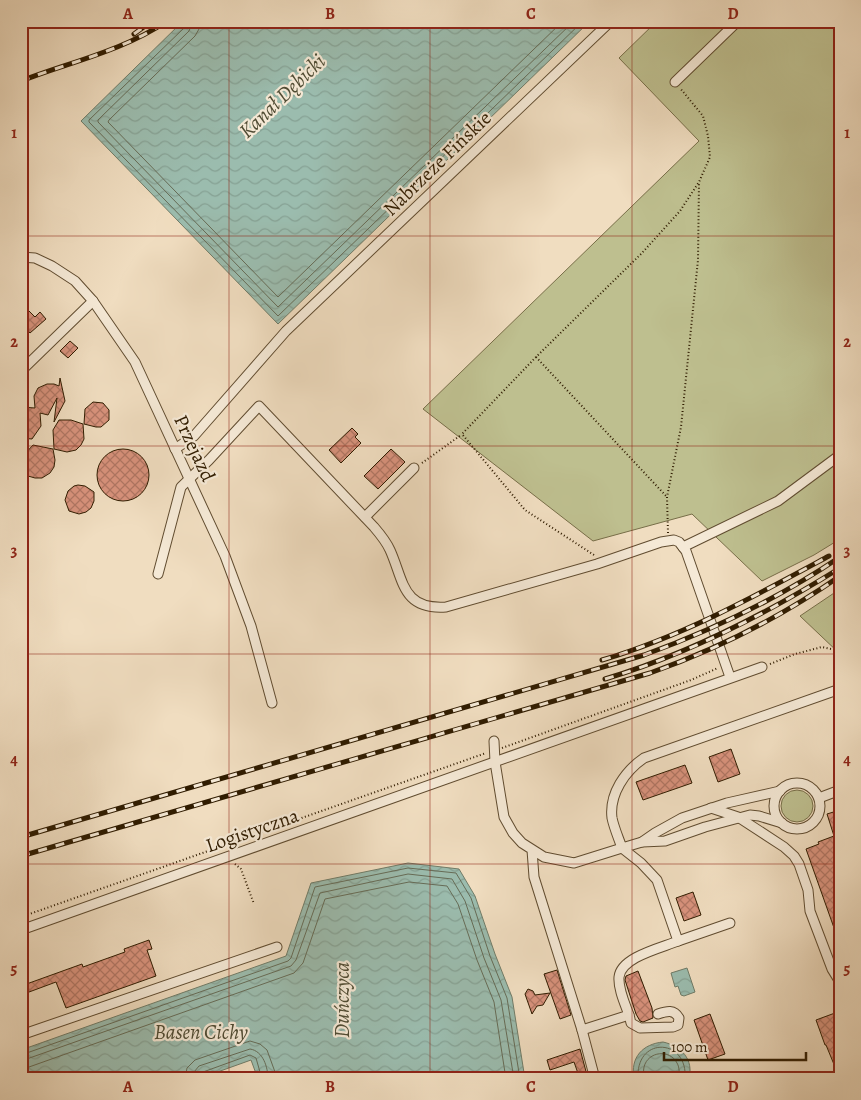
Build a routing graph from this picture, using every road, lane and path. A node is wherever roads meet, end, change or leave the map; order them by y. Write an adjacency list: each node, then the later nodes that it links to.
1 (611, 21): 11 (street, Nabrzeże Fińskie)
2 (738, 21): 3 (street)
3 (675, 82): 4 (path)
4 (699, 182): 8 (path); 15 (path)
5 (21, 257): 6 (street, Przejazd)
6 (93, 301): 9 (street); 11 (street, Przejazd)
7 (21, 356): 9 (street)
8 (536, 357): 10 (path); 15 (path)
9 (24, 368)
10 (462, 434): 13 (path); 19 (path)
11 (176, 449): 14 (street, Przejazd)
12 (840, 455): 18 (street)
13 (414, 468): 16 (street)
14 (189, 478): 16 (street); 20 (street); 26 (street, Przejazd)
15 (667, 497): 17 (path)
16 (366, 517): 19 (street)
17 (669, 540): 18 (street); 19 (street)
18 (684, 547): 22 (street)
19 (604, 562)
20 (158, 574)
21 (840, 651): 23 (path)
22 (726, 665): 24 (street); 28 (path)
23 (762, 667): 24 (street, Logistyczna)
24 (730, 677): 29 (street, Logistyczna)
25 (840, 689): 38 (street)
26 (272, 703)
27 (494, 741): 28 (street)
28 (494, 751): 29 (street); 37 (path)
29 (495, 762): 39 (street); 40 (street, Logistyczna)
30 (840, 790): 32 (street)
31 (780, 791): 32 (street); 33 (street); 35 (street)
32 (819, 798): 35 (street)
33 (710, 808): 34 (street); 36 (street)
34 (738, 817): 35 (street); 36 (street); 47 (street)
35 (782, 823)
36 (642, 842): 38 (street)
37 (218, 848): 40 (path); 42 (path)
38 (622, 848): 39 (street); 45 (street)
39 (532, 850): 50 (street)
40 (222, 859): 41 (path); 44 (street, Logistyczna)
41 (254, 904)
42 (21, 917)
43 (730, 923): 45 (street)
44 (21, 930)
45 (678, 941): 49 (street)
46 (277, 947): 51 (street)
47 (840, 982)
48 (658, 1014): 49 (street)
49 (629, 1015): 50 (street)
50 (582, 1030): 52 (street)
51 (21, 1035)
52 (595, 1079)

